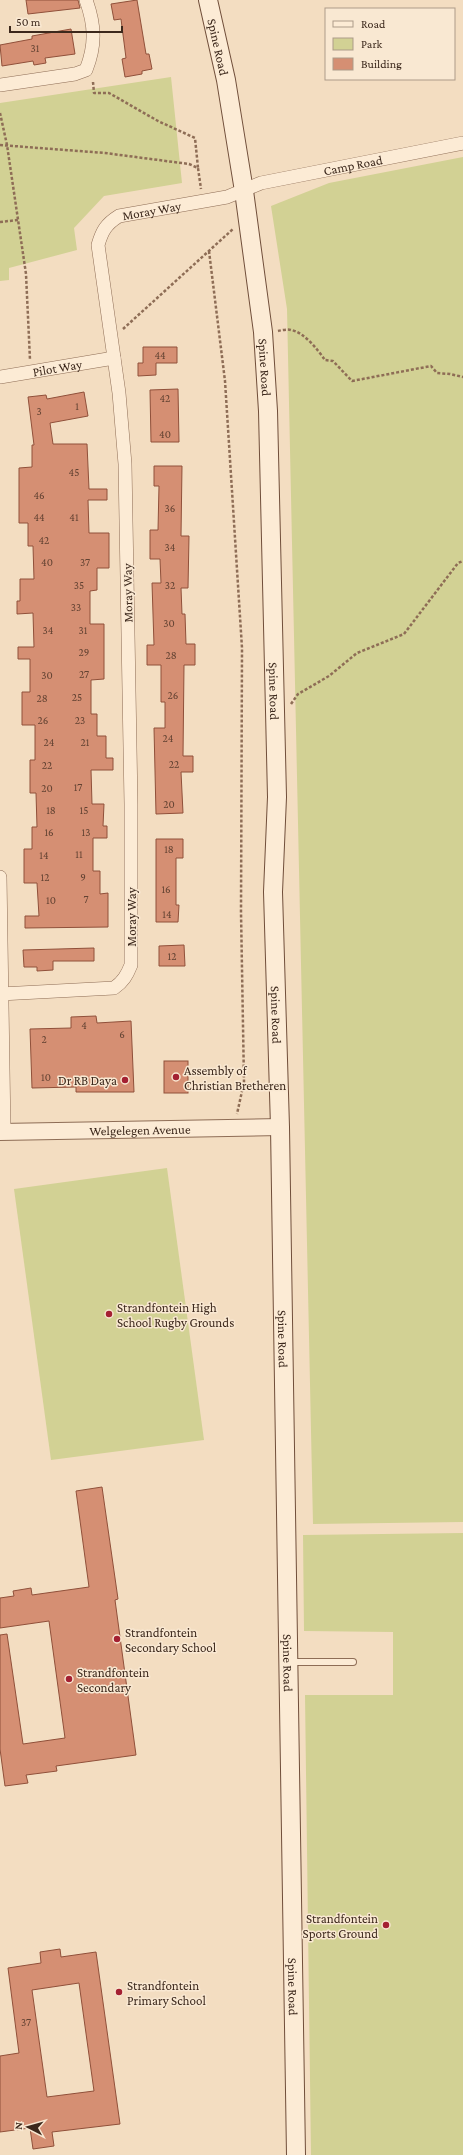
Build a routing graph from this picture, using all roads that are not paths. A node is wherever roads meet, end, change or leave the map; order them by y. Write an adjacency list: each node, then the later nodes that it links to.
1 (86, 0): 3 (street)
2 (208, 0): 5 (main road, Spine Road)
3 (0, 84)
4 (463, 143): 5 (street, Camp Road)
5 (244, 191): 6 (street, Moray Way); 10 (main road, Spine Road)
6 (114, 358): 7 (street, Pilot Way); 9 (street, Moray Way)
7 (0, 377)
8 (0, 877): 9 (street)
9 (1, 994): 11 (street)
10 (280, 1127): 11 (street, Welgelegen Avenue); 12 (main road, Spine Road)
11 (2, 1132)
12 (289, 1662): 13 (lane); 14 (main road, Spine Road)
13 (353, 1662)
14 (296, 2155)

